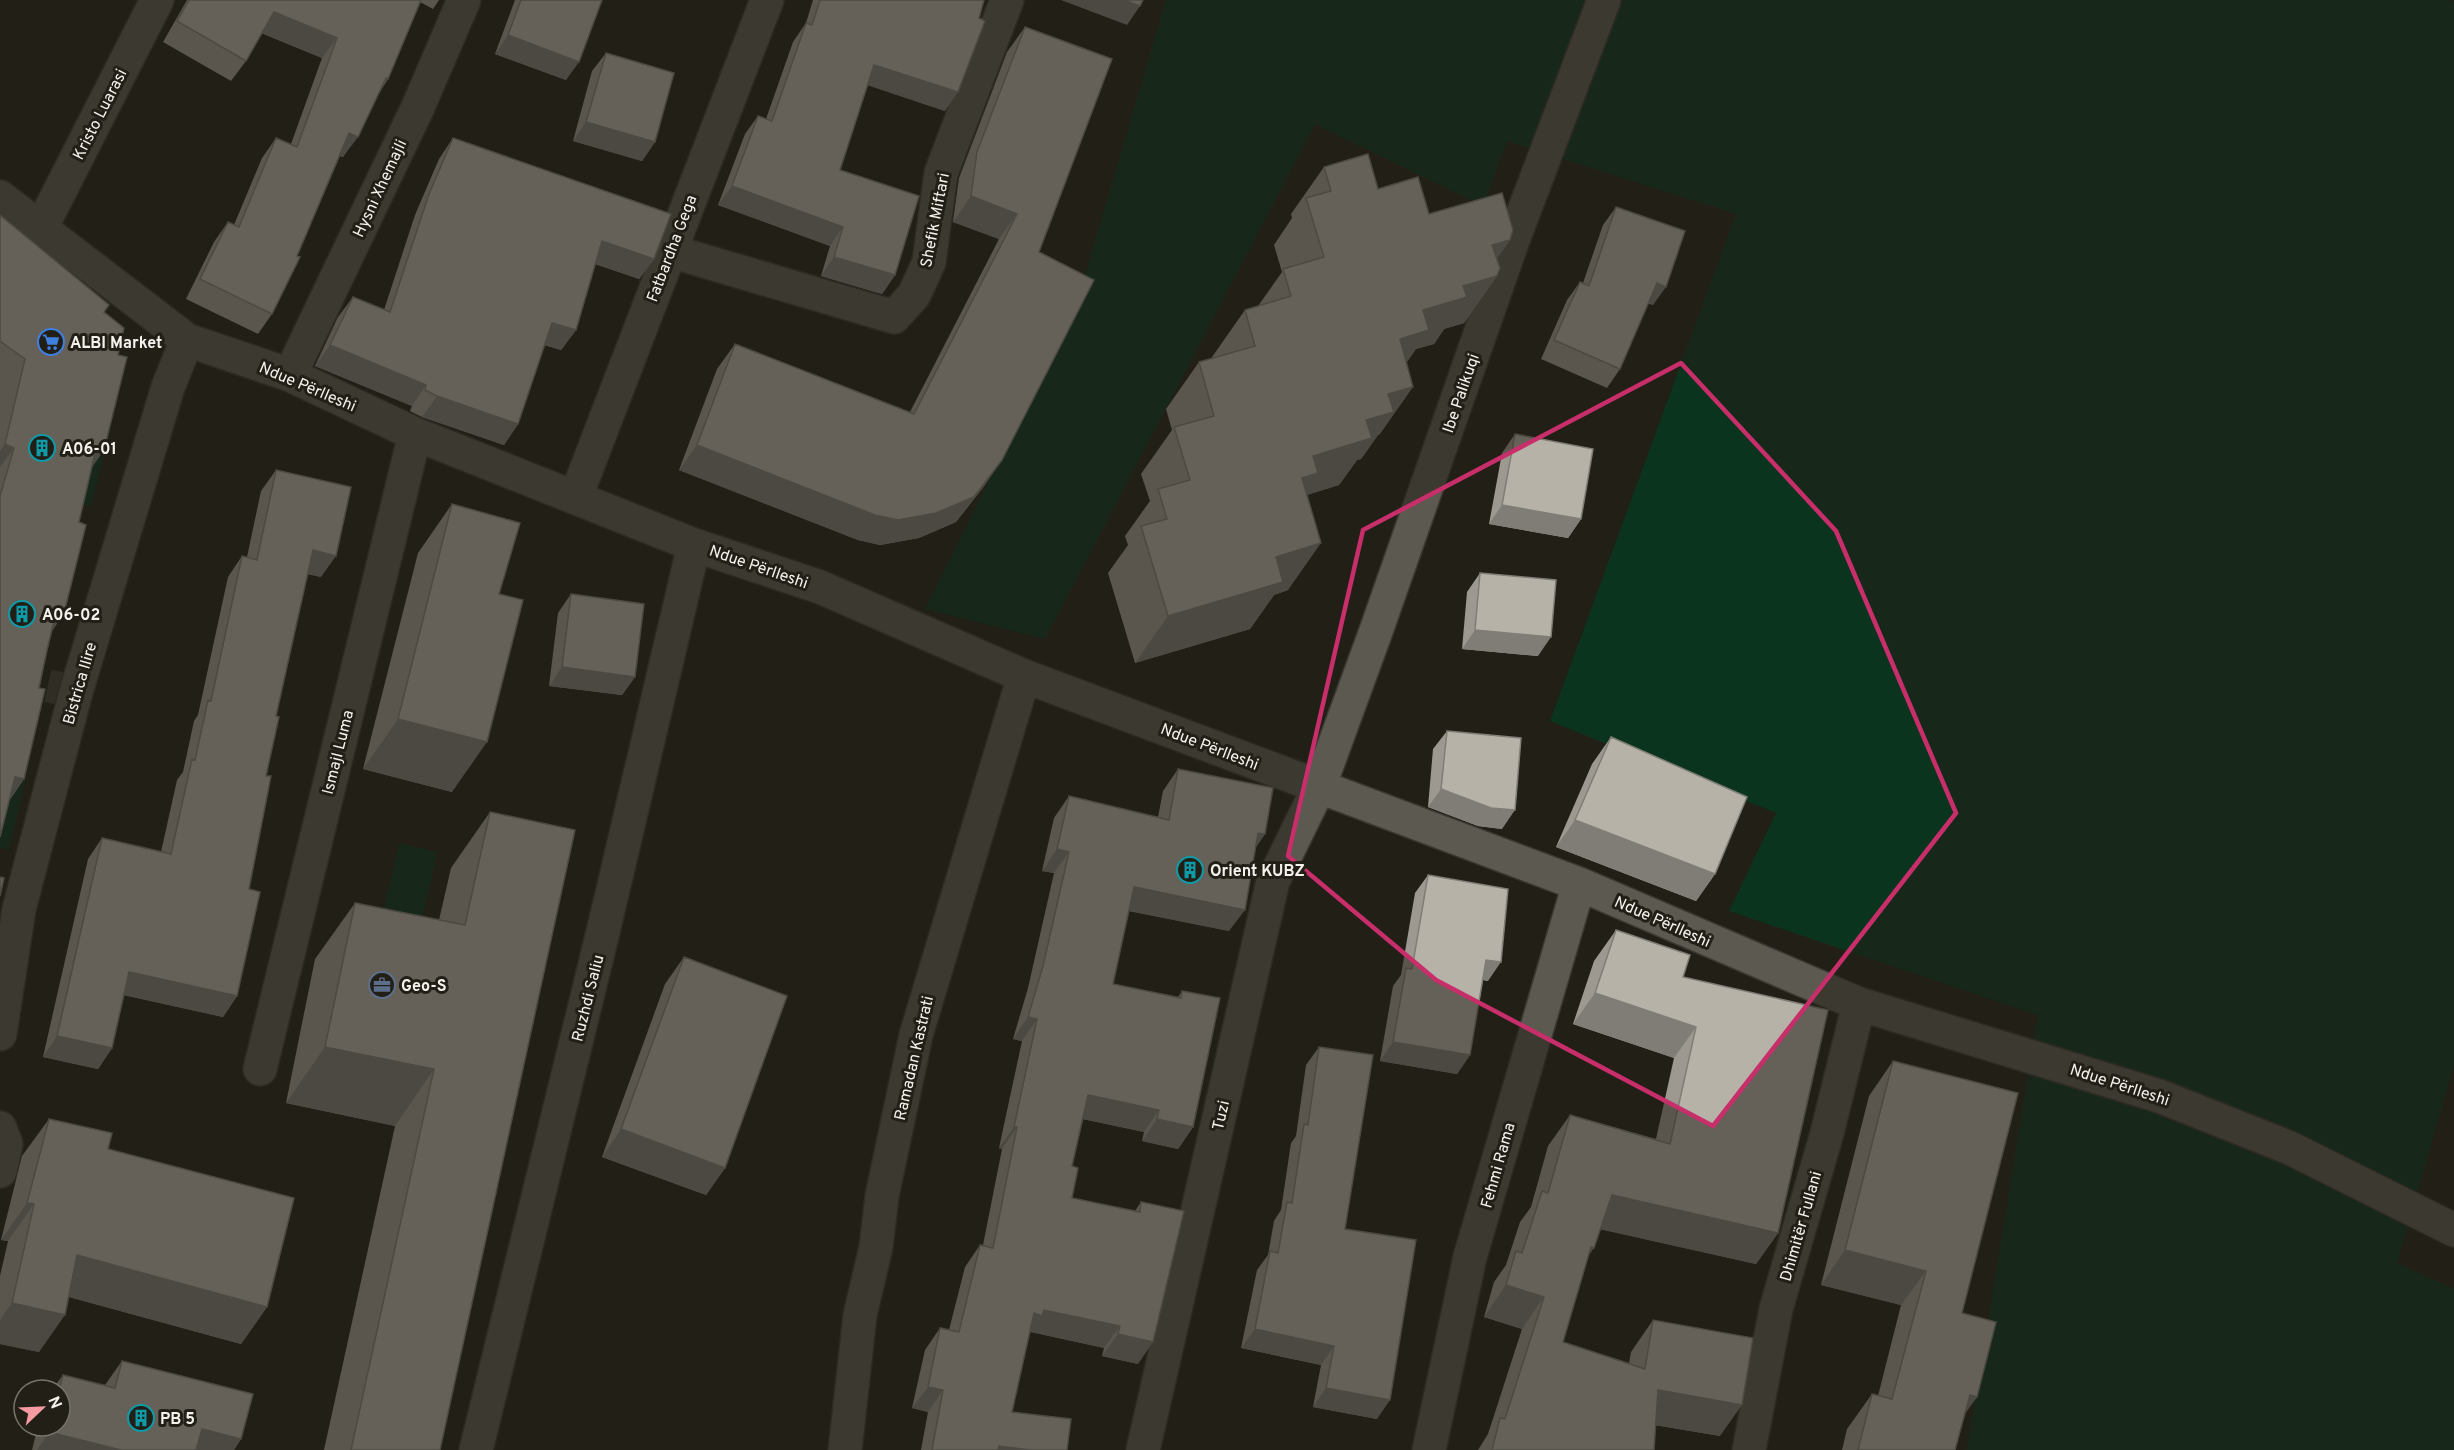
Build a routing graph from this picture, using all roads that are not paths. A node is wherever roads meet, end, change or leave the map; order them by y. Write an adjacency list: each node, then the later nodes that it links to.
1 (157, 0): 7 (street, Kristo Luarasi)
2 (464, 0): 10 (street, Hysni Xhemajli)
3 (767, 0): 8 (street, Fatbardha Gega)
4 (1007, 0): 8 (street, Shefik Miftari)
5 (1604, 0): 15 (street, Ibe Palikuqi)
6 (0, 197): 7 (street, Ndue Përlleshi)
7 (41, 228): 9 (street, Ndue Përlleshi)
8 (670, 251): 12 (street, Fatbardha Gega)
9 (187, 340): 10 (street, Ndue Përlleshi); 18 (street, Bistrica Ilire)
10 (290, 375): 11 (street, Ndue Përlleshi)
11 (414, 434): 12 (street, Ndue Përlleshi); 19 (street, Ismajl Luma)
12 (576, 496): 13 (street, Ndue Përlleshi)
13 (694, 544): 14 (street, Ndue Përlleshi); 23 (street, Ruzhdi Saliu)
14 (1024, 676): 15 (street, Ndue Përlleshi); 24 (street, Ramadan Kastrati)
15 (1319, 787): 16 (street, Ndue Përlleshi); 25 (street, Tuzi)
16 (1579, 884): 17 (street, Ndue Përlleshi); 26 (street, Fehmi Rama)
17 (1859, 1004): 22 (street, Ndue Përlleshi); 27 (street, Dhimitër Fullani)
18 (0, 1034)
19 (260, 1069)
20 (0, 1128): 21 (street)
21 (0, 1171)
22 (2454, 1230)
23 (476, 1450)
24 (845, 1450)
25 (1143, 1450)
26 (1429, 1450)
27 (1749, 1450)

